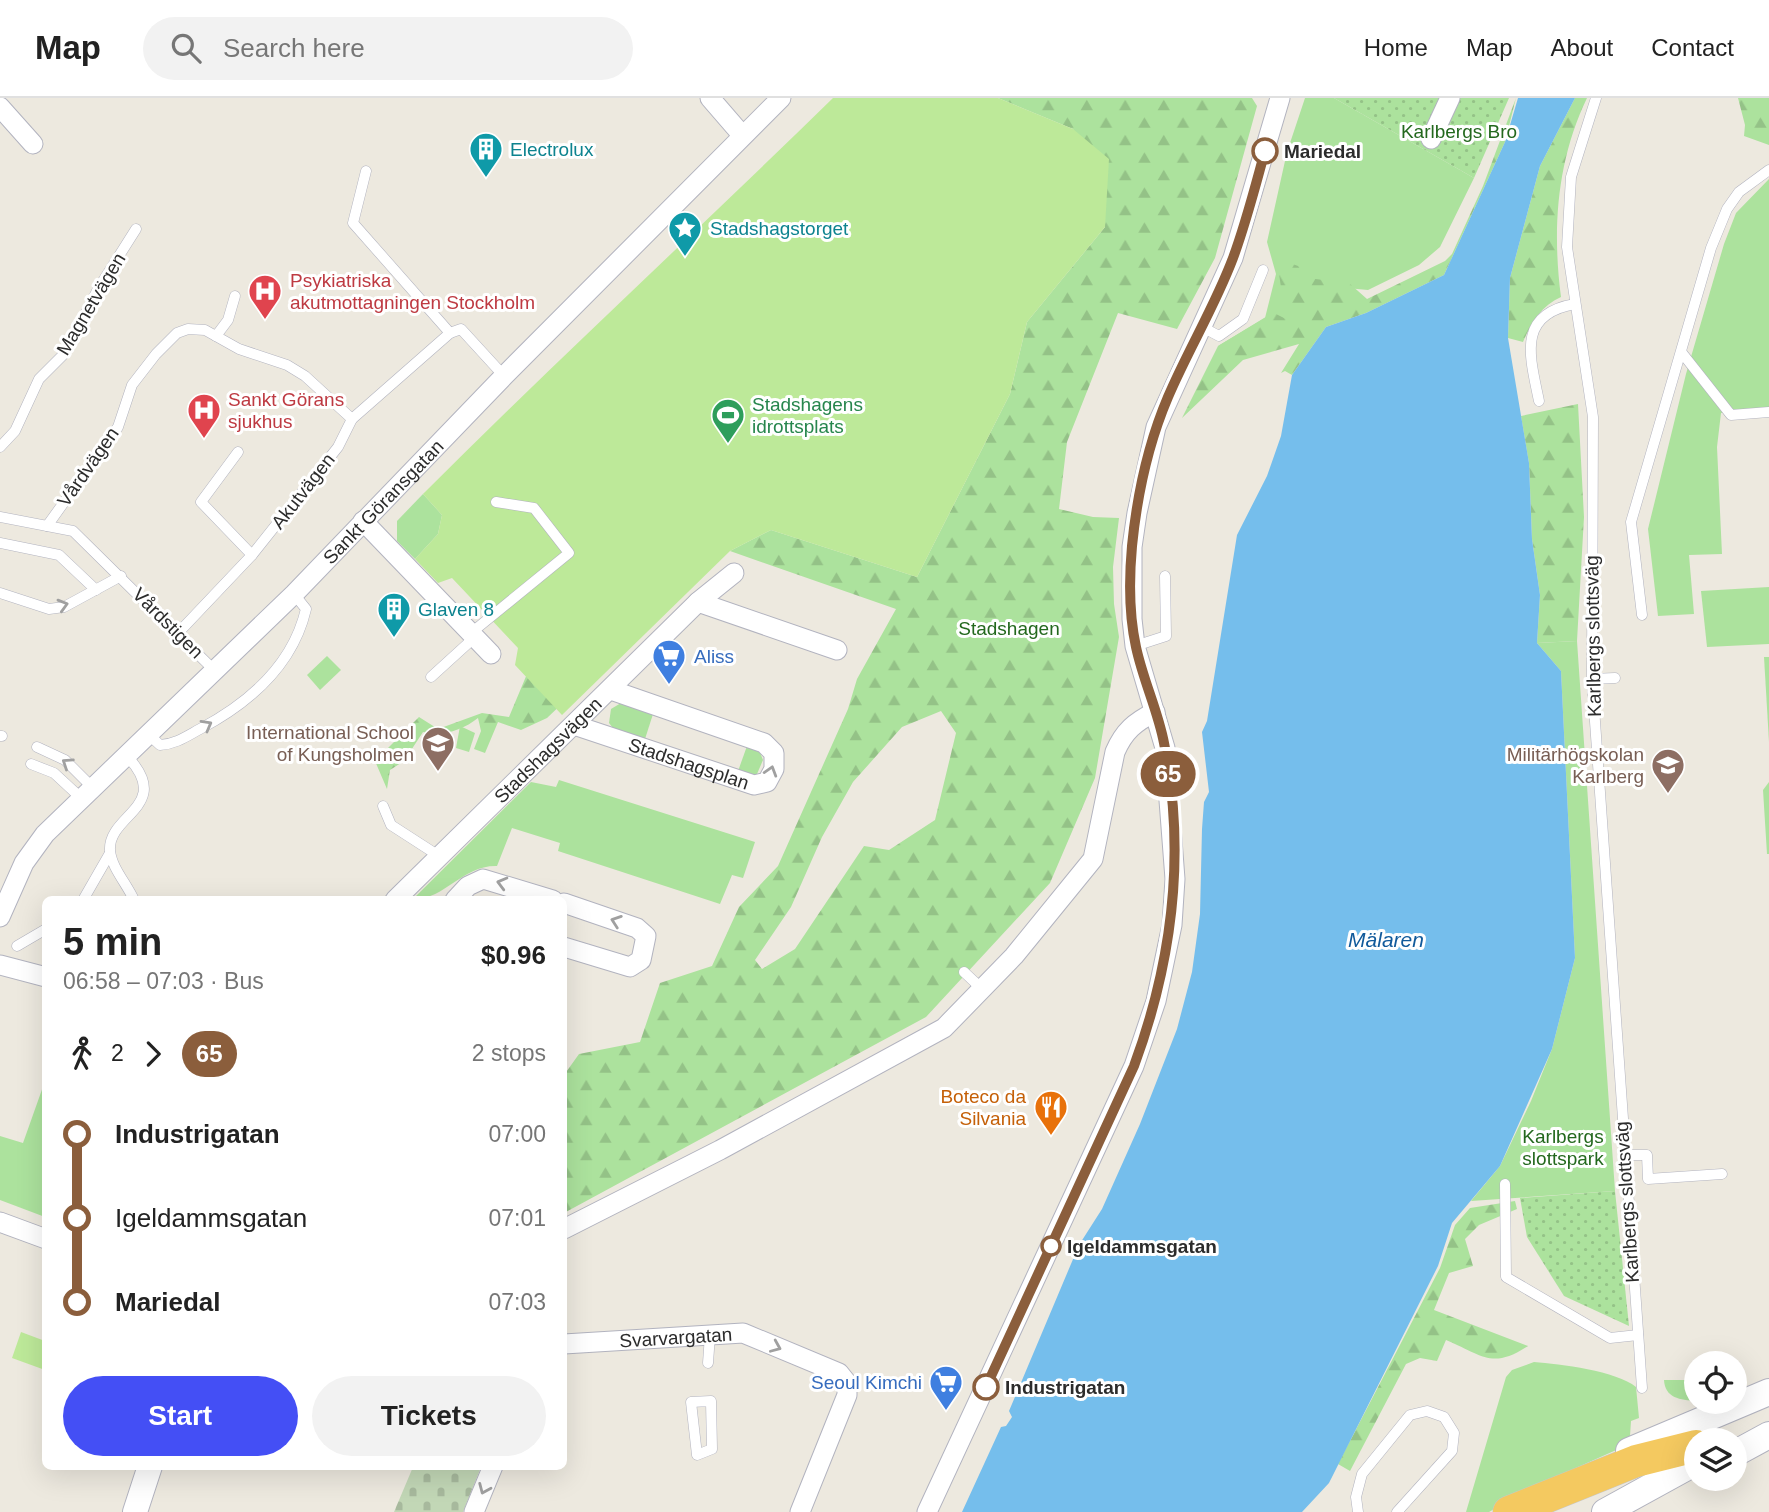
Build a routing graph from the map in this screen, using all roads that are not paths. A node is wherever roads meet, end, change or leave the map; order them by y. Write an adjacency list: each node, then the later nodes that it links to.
1 (710, 98): 7 (street)
2 (781, 98): 7 (street, Sankt Göransgatan)
3 (1280, 98): 16 (street)
4 (1450, 98): 8 (street)
5 (1596, 98): 15 (lane, Karlbergs slottsväg)
6 (0, 107): 9 (street)
7 (742, 135): 20 (street, Sankt Göransgatan)
8 (1432, 138)
9 (33, 145)
10 (1769, 170): 19 (lane)
11 (366, 171): 17 (lane)
12 (136, 229): 24 (lane, Magnetvägen)
13 (1263, 270): 16 (lane)
14 (235, 296): 18 (lane)
15 (1575, 304): 21 (lane); 48 (lane, Karlbergs slottsväg)
16 (1202, 327): 42 (street)
17 (450, 333): 20 (lane, Akutvägen); 23 (lane, Akutvägen)
18 (216, 336): 23 (lane, Vårdvägen); 29 (lane, Vårdvägen)
19 (1682, 353): 22 (lane); 39 (lane)
20 (504, 376): 28 (street, Sankt Göransgatan)
21 (1539, 401)
22 (1769, 412)
23 (352, 419): 31 (lane, Akutvägen)
24 (0, 447)
25 (239, 452): 31 (lane)
26 (496, 502): 41 (lane)
27 (0, 517): 29 (lane, Vårdstigen)
28 (363, 521): 37 (street, Sankt Göransgatan); 41 (street)
29 (47, 526): 33 (lane, Vårdstigen)
30 (0, 542): 35 (lane)
31 (252, 555): 40 (lane, Akutvägen)
32 (734, 573): 38 (street, Stadshagsvägen)
33 (121, 576): 35 (lane); 40 (lane, Vårdstigen)
34 (1165, 576): 42 (lane)
35 (96, 590): 36 (lane, one-way to 35)
36 (0, 593)
37 (294, 594): 45 (street, Sankt Göransgatan); 52 (lane, one-way to 37)
38 (698, 602): 43 (street); 49 (street, Stadshagsvägen)
39 (1642, 615)
40 (179, 632): 45 (lane, Vårdstigen)
41 (473, 635): 44 (street); 46 (lane)
42 (1135, 646): 50 (street)
43 (837, 650)
44 (491, 654)
45 (214, 670): 52 (street, Sankt Göransgatan)
46 (431, 677)
47 (1615, 678): 48 (lane)
48 (1592, 679): 74 (lane, Karlbergs slottsväg)
49 (611, 690): 51 (street, Stadshagsvägen); 51 (street, Stadshagsplan, one-way to 49)
50 (1155, 712): 73 (street); 99 (street)
51 (574, 725): 59 (street, Stadshagsvägen)
52 (148, 734): 54 (street, Sankt Göransgatan)
53 (37, 747): 56 (lane, one-way to 53)
54 (125, 755): 56 (street, Sankt Göransgatan); 58 (lane)
55 (31, 764): 56 (lane)
56 (87, 793): 66 (street, Sankt Göransgatan)
57 (383, 806): 59 (lane)
58 (110, 853): 60 (lane); 61 (lane)
59 (439, 856): 62 (street, Stadshagsvägen)
60 (85, 896)
61 (132, 896)
62 (399, 896)
63 (459, 896): 64 (street, one-way to 63)
64 (540, 896)
65 (567, 904): 69 (street, one-way to 65)
66 (0, 917)
67 (42, 931): 68 (lane)
68 (17, 946)
69 (567, 948)
70 (0, 965): 72 (street)
71 (964, 972): 73 (lane)
72 (42, 977)
73 (982, 989): 78 (street)
74 (1623, 1155): 75 (lane); 81 (lane, Karlbergs slottsväg)
75 (1722, 1174)
76 (1505, 1184): 81 (lane)
77 (0, 1222): 79 (street)
78 (567, 1227)
79 (42, 1238)
80 (710, 1335): 82 (street, Svarvargatan); 83 (lane); 98 (street, Svarvargatan, one-way to 98)
81 (1638, 1335): 84 (lane, Karlbergs slottsväg)
82 (567, 1344)
83 (708, 1363)
84 (1642, 1388)
85 (1769, 1392): 102 (main road)
86 (711, 1401): 86 (lane)
87 (1769, 1423): 88 (main road)
88 (1747, 1435)
89 (1769, 1435): 90 (main road)
90 (1747, 1447)
91 (1684, 1449): 102 (highway)
92 (1682, 1462): 103 (highway); 104 (main road)
93 (148, 1470): 96 (street)
94 (491, 1470): 97 (street, one-way to 97)
95 (1684, 1483): 105 (main road)
96 (135, 1512)
97 (474, 1512)
98 (800, 1512)
99 (927, 1512)
100 (1358, 1512): 101 (lane)
101 (1397, 1512)
102 (1508, 1512)
103 (1542, 1512)
104 (1605, 1512)
105 (1630, 1512)

